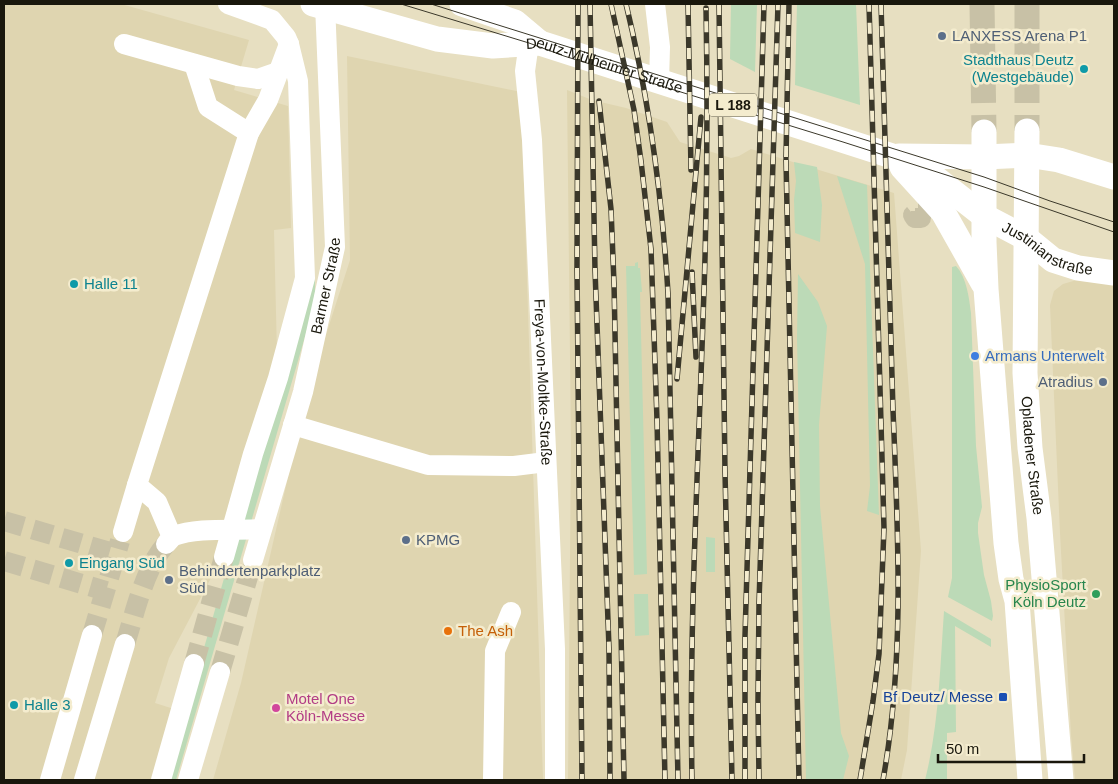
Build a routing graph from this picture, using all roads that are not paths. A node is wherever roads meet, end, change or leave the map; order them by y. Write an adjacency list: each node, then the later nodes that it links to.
1 (228, 4): 7 (street)
2 (462, 4): 5 (main road, L 188)
3 (655, 4): 10 (street)
4 (321, 5): 5 (main road, Deutz-Mülheimer Straße / L 188); 21 (street, Barmer Straße)
5 (535, 43): 10 (main road, Deutz-Mülheimer Straße / L 188); 22 (street, Freya-von-Moltke-Straße)
6 (124, 44): 8 (street)
7 (289, 44): 9 (street); 25 (street)
8 (194, 64): 9 (street); 12 (street)
9 (278, 72): 12 (street)
10 (659, 82): 14 (main road, Deutz-Mülheimer Straße / L 188)
11 (984, 132): 15 (main road)
12 (249, 133): 23 (street)
13 (1027, 143): 15 (main road, Deutz-Mülheimer Straße / L 188); 16 (main road, L 188); 18 (main road, Opladener Straße)
14 (892, 156): 15 (main road, Deutz-Mülheimer Straße / L 188); 17 (main road, Deutz-Mülheimer Straße / L 188); 20 (main road)
15 (984, 157): 17 (main road)
16 (1114, 177)
17 (984, 216): 18 (main road, Justinianstraße / L 188); 20 (main road)
18 (1026, 238): 19 (main road, Justinianstraße / L 188); 30 (main road, Opladener Straße)
19 (1114, 273)
20 (986, 289): 27 (main road)
21 (293, 425): 22 (street, Freya-von-Moltke-Straße); 24 (street, Barmer Straße)
22 (546, 462): 41 (street)
23 (137, 485): 25 (street); 26 (street)
24 (261, 529): 25 (street); 29 (street, Barmer Straße)
25 (232, 531): 28 (street)
26 (123, 532)
27 (1006, 543): 30 (main road); 42 (main road)
28 (224, 557)
29 (253, 560)
30 (1047, 610): 43 (main road, Opladener Straße)
31 (511, 612): 40 (street)
32 (92, 635): 36 (street)
33 (125, 644): 37 (street)
34 (194, 664): 38 (street)
35 (220, 672): 39 (street)
36 (50, 780)
37 (84, 780)
38 (161, 780)
39 (188, 780)
40 (493, 780)
41 (555, 780)
42 (1030, 780)
43 (1061, 780)

